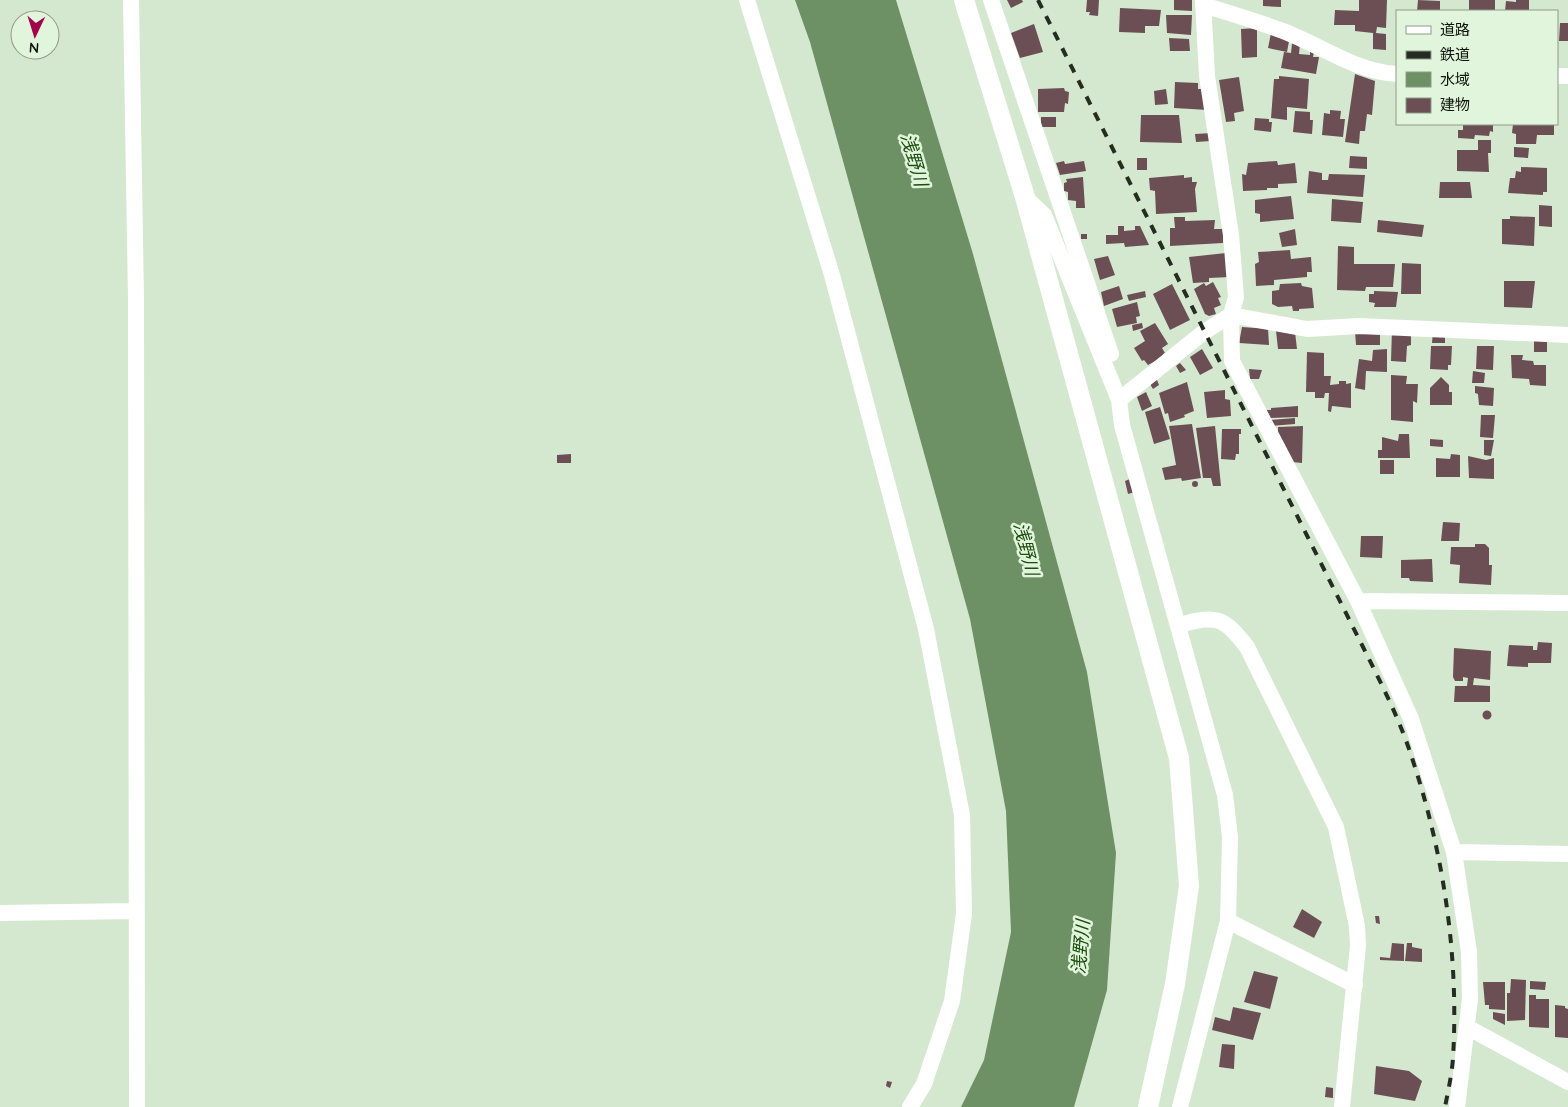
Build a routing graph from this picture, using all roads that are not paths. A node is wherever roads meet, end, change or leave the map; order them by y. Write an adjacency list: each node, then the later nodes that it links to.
1 (132, 0): 16 (street)
2 (747, 0): 23 (street)
3 (964, 0): 7 (street)
4 (991, 0): 10 (street)
5 (1203, 2): 6 (street); 8 (street)
6 (1396, 74)
7 (1025, 198): 10 (street); 24 (street)
8 (1231, 315): 9 (street); 10 (street); 11 (street)
9 (1568, 335)
10 (1123, 398): 13 (street)
11 (1358, 601): 12 (street); 14 (street)
12 (1568, 603)
13 (1179, 625): 18 (street); 19 (street)
14 (1454, 852): 15 (street); 20 (street)
15 (1568, 854)
16 (136, 911): 17 (street); 22 (street)
17 (0, 913)
18 (1228, 921): 19 (street); 25 (street)
19 (1355, 985): 26 (street)
20 (1467, 1027): 21 (street); 27 (street)
21 (1568, 1082)
22 (137, 1107)
23 (910, 1107)
24 (1148, 1107)
25 (1180, 1107)
26 (1342, 1107)
27 (1458, 1107)

